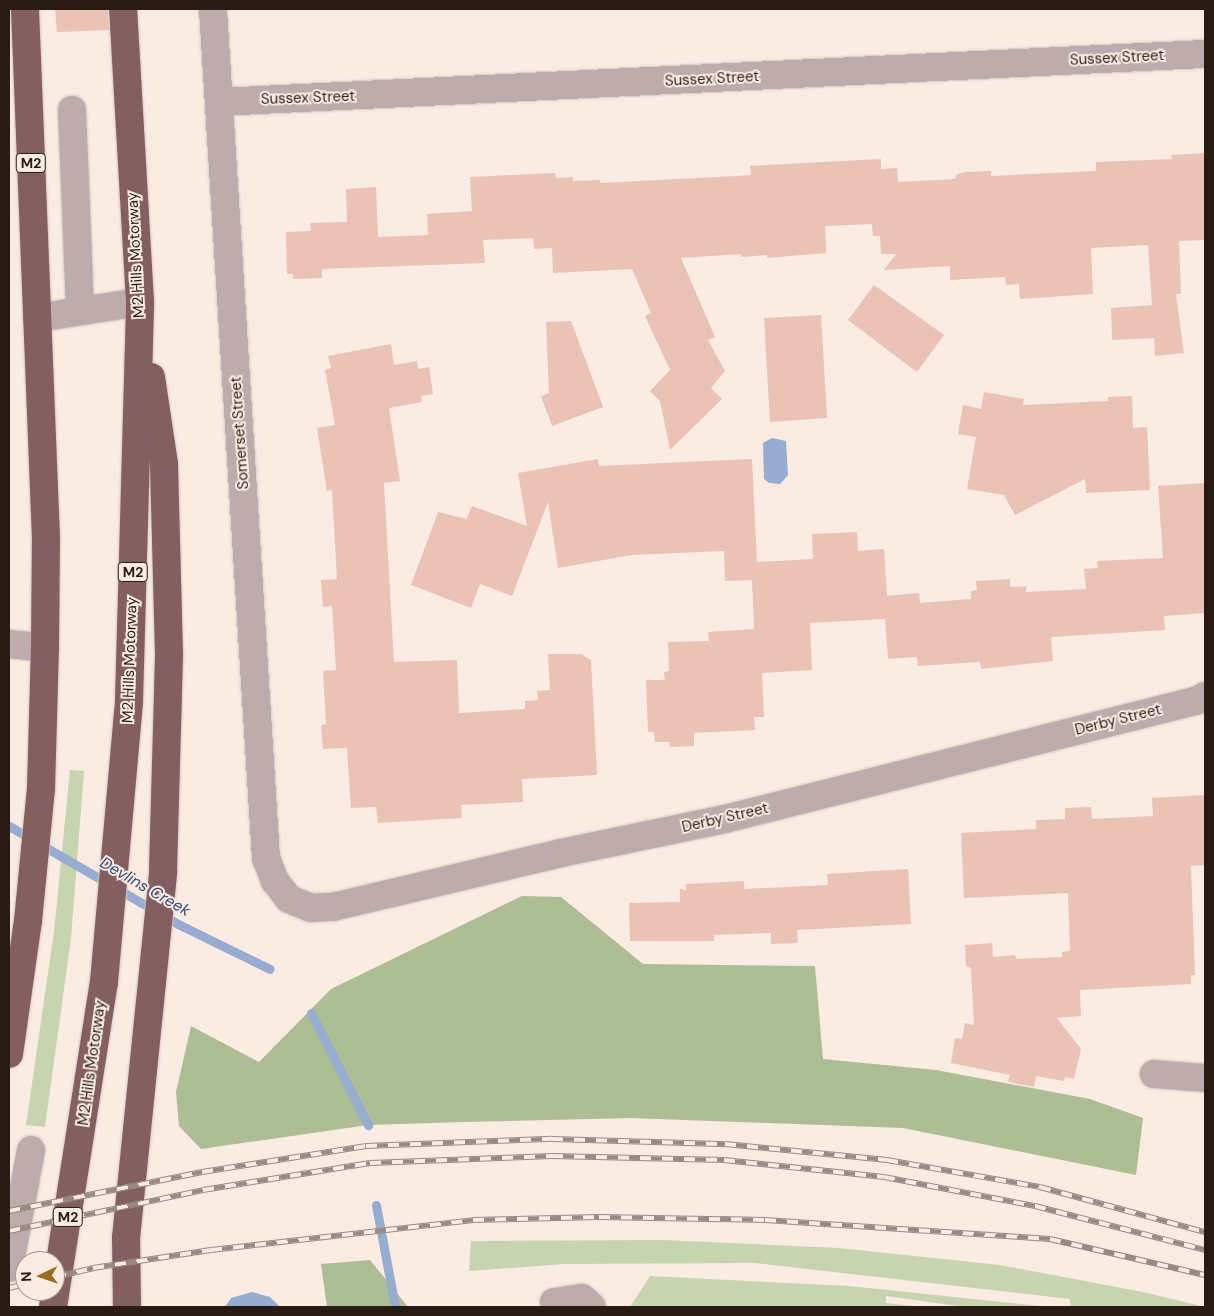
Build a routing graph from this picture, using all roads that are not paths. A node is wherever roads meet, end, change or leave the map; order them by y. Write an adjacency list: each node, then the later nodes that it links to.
1 (25, 9): 9 (highway, M2)
2 (122, 9): 7 (highway, M2 Hills Motorway / M2)
3 (214, 9): 5 (street, Somerset Street)
4 (1205, 54): 5 (street, Sussex Street)
5 (219, 102): 13 (street, Somerset Street)
6 (72, 110): 8 (street)
7 (140, 302): 8 (street); 18 (highway); 21 (highway, M2 Hills Motorway / M2)
8 (80, 311): 9 (street)
9 (37, 318): 11 (highway, M2)
10 (9, 644): 11 (street)
11 (45, 648): 14 (highway, M2)
12 (1205, 696): 13 (street, Derby Street)
13 (266, 858)
14 (9, 1054)
15 (1154, 1074): 16 (street)
16 (1205, 1078)
17 (31, 1150): 19 (street)
18 (126, 1238): 22 (highway); 23 (highway)
19 (9, 1268)
20 (554, 1302): 24 (street)
21 (53, 1307)
22 (127, 1307)
23 (142, 1307)
24 (592, 1307)

